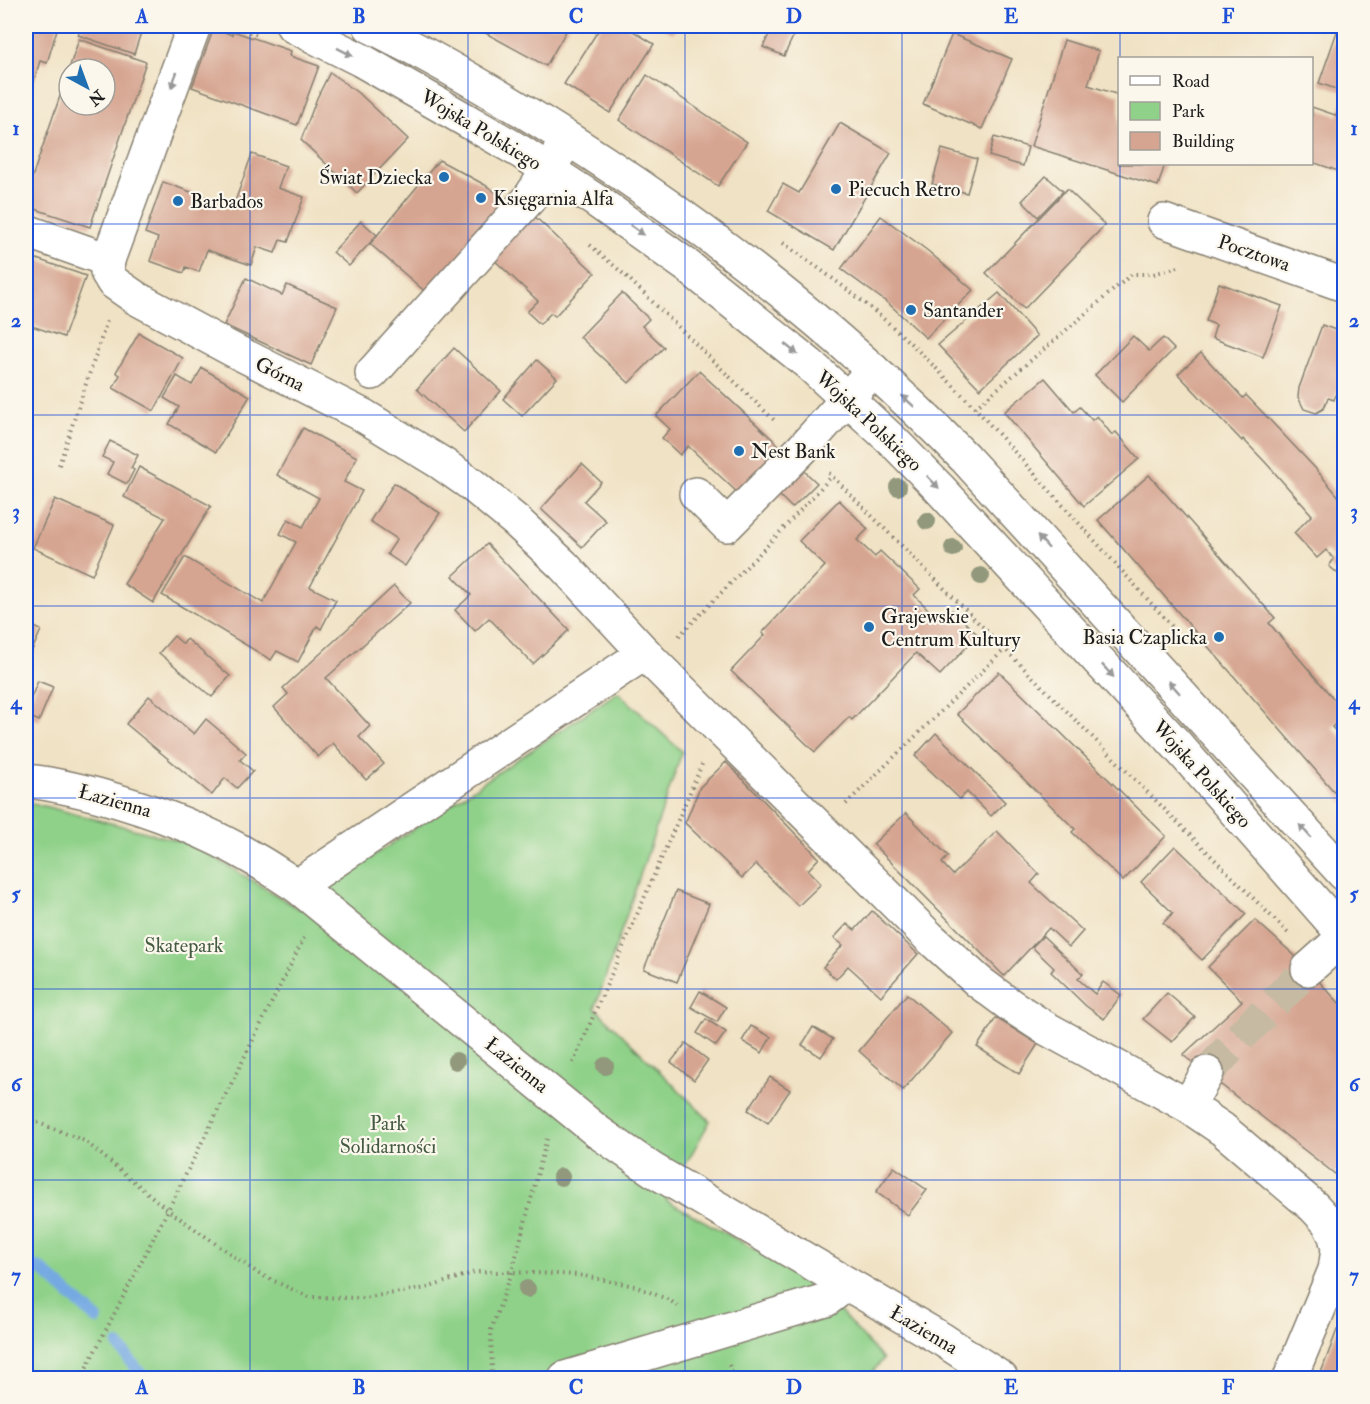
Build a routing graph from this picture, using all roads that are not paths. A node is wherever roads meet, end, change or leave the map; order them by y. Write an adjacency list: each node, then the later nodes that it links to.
1 (194, 26): 8 (street, one-way to 8)
2 (293, 26): 5 (street, Wojska Polskiego, one-way to 5)
3 (370, 26): 4 (street, Wojska Polskiego)
4 (568, 139): 5 (street); 10 (street, Wojska Polskiego)
5 (548, 170): 11 (street); 12 (street, Wojska Polskiego, one-way to 12)
6 (1164, 221): 9 (street, Pocztowa)
7 (26, 231): 8 (street, Górna)
8 (113, 273): 14 (street, Górna)
9 (1344, 285)
10 (873, 370): 12 (street); 16 (street, Wojska Polskiego, one-way to 10)
11 (372, 373)
12 (847, 398): 13 (street); 18 (street, Wojska Polskiego, one-way to 18)
13 (696, 494)
14 (645, 653): 17 (street); 21 (street)
15 (26, 781): 17 (street, Łazienna)
16 (1344, 874)
17 (308, 896): 22 (street, Łazienna)
18 (1344, 936): 19 (street)
19 (1312, 966)
20 (1207, 1073): 21 (street)
21 (1188, 1106): 25 (street)
22 (847, 1284): 23 (street); 24 (street, Łazienna)
23 (565, 1378)
24 (1001, 1378)
25 (1290, 1378)

